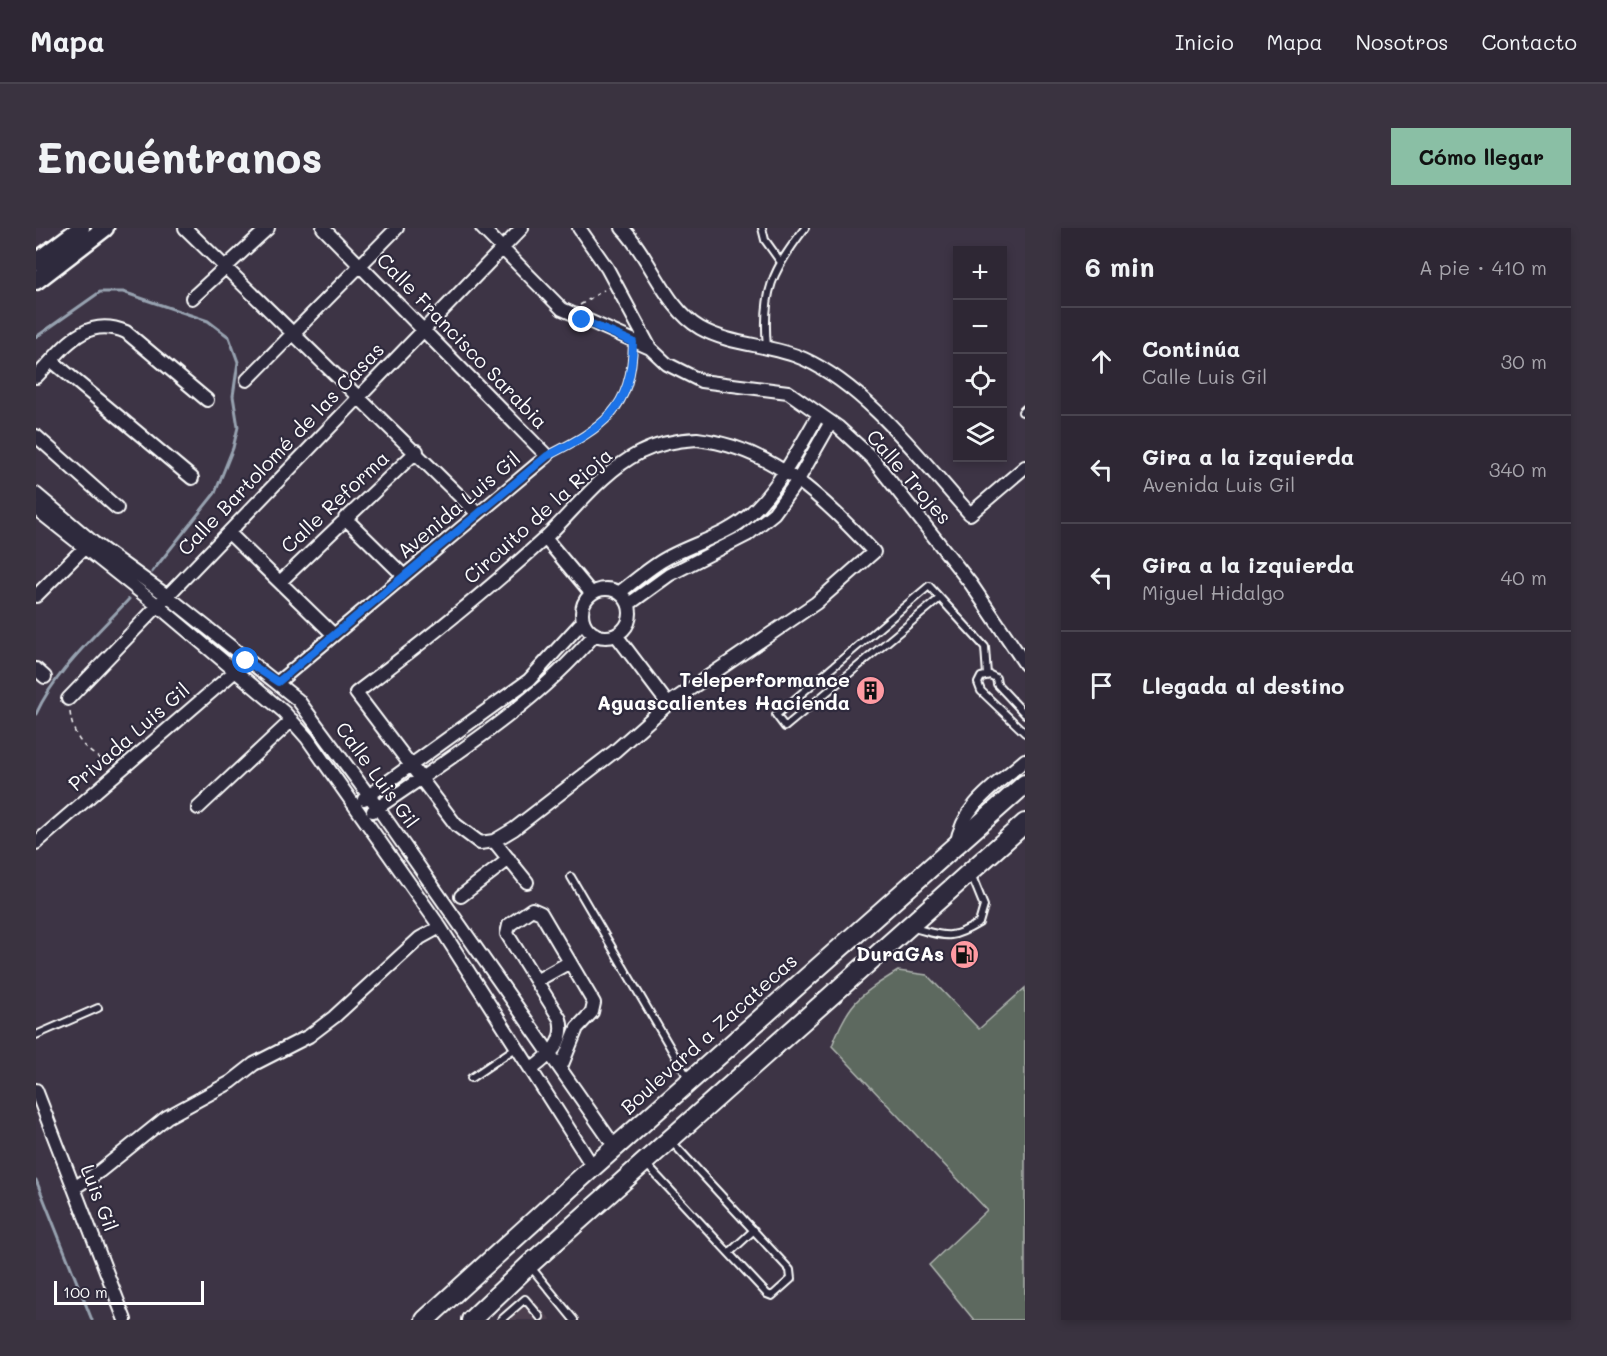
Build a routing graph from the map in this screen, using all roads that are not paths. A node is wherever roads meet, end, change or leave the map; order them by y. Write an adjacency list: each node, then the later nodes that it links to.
1 (81, 228): 15 (main road)
2 (105, 228): 18 (main road)
3 (185, 228): 17 (street, Calle Reforma)
4 (268, 228): 17 (street)
5 (323, 228): 16 (street, Calle Francisco Sarabia)
6 (397, 228): 16 (street)
7 (482, 228): 13 (street)
8 (522, 228): 13 (street, Calle Bartolomé de las Casas)
9 (579, 228): 24 (street, Calle Trojes)
10 (622, 228): 23 (street)
11 (762, 228): 14 (lane)
12 (806, 228): 14 (lane)
13 (502, 249): 20 (street, Calle Bartolomé de las Casas); 22 (street)
14 (780, 261): 23 (lane)
15 (36, 262)
16 (362, 266): 20 (street, Calle Francisco Sarabia); 21 (street)
17 (224, 267): 19 (street); 21 (street, Calle Reforma)
18 (36, 281)
19 (192, 298)
20 (424, 329): 28 (street, Calle Bartolomé de las Casas); 34 (street, Calle Francisco Sarabia)
21 (294, 333): 27 (street); 28 (street, Calle Reforma)
22 (633, 342): 24 (street); 34 (lane, Avenida Luis Gil)
23 (767, 347): 35 (street)
24 (650, 348): 30 (street, Calle Trojes)
25 (52, 361): 26 (street); 29 (street); 37 (street)
26 (36, 377)
27 (247, 380)
28 (360, 395): 33 (street, Calle Reforma); 44 (street, Calle Bartolomé de las Casas)
29 (207, 400)
30 (819, 414): 31 (street, Calle Trojes); 36 (street)
31 (831, 422): 38 (street); 61 (street, Calle Trojes)
32 (36, 436): 40 (street)
33 (417, 451): 42 (street, Calle Reforma); 43 (street, Calle Reforma)
34 (547, 456): 42 (street, Avenida Luis Gil)
35 (1025, 467)
36 (785, 471): 38 (street, Circuito de la Rioja); 45 (street, Circuito de la Rioja); 49 (street)
37 (192, 478)
38 (798, 480): 54 (street); 66 (street, Circuito de la Rioja)
39 (36, 494): 51 (street, Calle Luis Gil)
40 (117, 508)
41 (36, 509): 46 (street, Calle Luis Gil)
42 (478, 514): 47 (street, Avenida Luis Gil)
43 (345, 518): 47 (street); 48 (street, Calle Reforma)
44 (229, 533): 48 (street); 51 (street, Calle Bartolomé de las Casas)
45 (544, 538): 50 (street); 71 (street, Circuito de la Rioja)
46 (83, 549): 52 (street); 55 (street, Calle Luis Gil)
47 (404, 576): 58 (street, Avenida Luis Gil)
48 (280, 582): 58 (street)
49 (620, 592): 50 (street); 54 (street)
50 (591, 593): 56 (street)
51 (166, 595): 55 (street, Calle Bartolomé de las Casas); 60 (street, Calle Luis Gil)
52 (36, 596)
53 (940, 598): 53 (lane); 63 (lane)
54 (629, 604): 59 (street)
55 (157, 605): 62 (street, Calle Luis Gil); 65 (street, Calle Bartolomé de las Casas)
56 (583, 621): 57 (street); 71 (street)
57 (595, 634): 59 (street); 72 (street)
58 (334, 635): 64 (street, Avenida Luis Gil)
59 (616, 635): 66 (street)
60 (246, 661): 62 (street, Privada Luis Gil); 64 (street, Calle Luis Gil)
61 (1025, 664)
62 (235, 672): 68 (street, Calle Luis Gil); 81 (street, Privada Luis Gil)
63 (987, 675): 67 (lane); 69 (lane)
64 (278, 682): 74 (street, Calle Luis Gil)
65 (69, 699)
66 (668, 704): 80 (street, Circuito de la Rioja)
67 (1025, 714)
68 (292, 720): 75 (street, Calle Luis Gil); 76 (street)
69 (1025, 733)
70 (1025, 760): 82 (street)
71 (410, 766): 72 (street, Circuito de la Rioja); 74 (street)
72 (419, 778): 77 (street); 80 (street, Circuito de la Rioja)
73 (1025, 784): 82 (main road, Boulevard a Zacatecas)
74 (369, 796): 75 (street); 77 (street, Calle Luis Gil)
75 (356, 805): 78 (street, Calle Luis Gil)
76 (198, 808)
77 (378, 808): 78 (street); 95 (street, Calle Luis Gil)
78 (365, 817): 88 (street, Calle Luis Gil)
79 (1025, 823): 84 (main road)
80 (494, 842): 83 (street)
81 (36, 843)
82 (956, 845): 99 (main road, Boulevard a Zacatecas)
83 (509, 859): 86 (street); 87 (street)
84 (971, 872): 89 (main road); 89 (lane)
85 (571, 877): 99 (lane)
86 (527, 882)
87 (461, 896)
88 (440, 927): 94 (street, Calle Luis Gil); 105 (street)
89 (910, 927): 101 (main road)
90 (570, 962): 91 (street); 91 (street); 96 (street)
91 (536, 981): 95 (street)
92 (98, 1008): 93 (lane)
93 (36, 1035)
94 (518, 1047): 97 (street, Calle Luis Gil); 98 (lane)
95 (552, 1054): 96 (street, Calle Luis Gil); 97 (street)
96 (561, 1067): 102 (street, Calle Luis Gil)
97 (532, 1069): 104 (street, Calle Luis Gil)
98 (471, 1078)
99 (690, 1081): 102 (main road, Boulevard a Zacatecas)
100 (36, 1090): 105 (street, Luis Gil)
101 (670, 1140): 103 (main road); 106 (lane)
102 (615, 1148): 104 (main road, Boulevard a Zacatecas)
103 (645, 1163): 107 (lane); 108 (main road)
104 (593, 1167): 111 (main road, Boulevard a Zacatecas)
105 (74, 1188): 110 (street, Luis Gil)
106 (754, 1230): 107 (lane); 107 (lane)
107 (729, 1253)
108 (529, 1265): 112 (main road); 114 (lane)
109 (540, 1319): 113 (lane)
110 (125, 1320)
111 (425, 1320)
112 (471, 1320)
113 (501, 1320)
114 (574, 1320)

